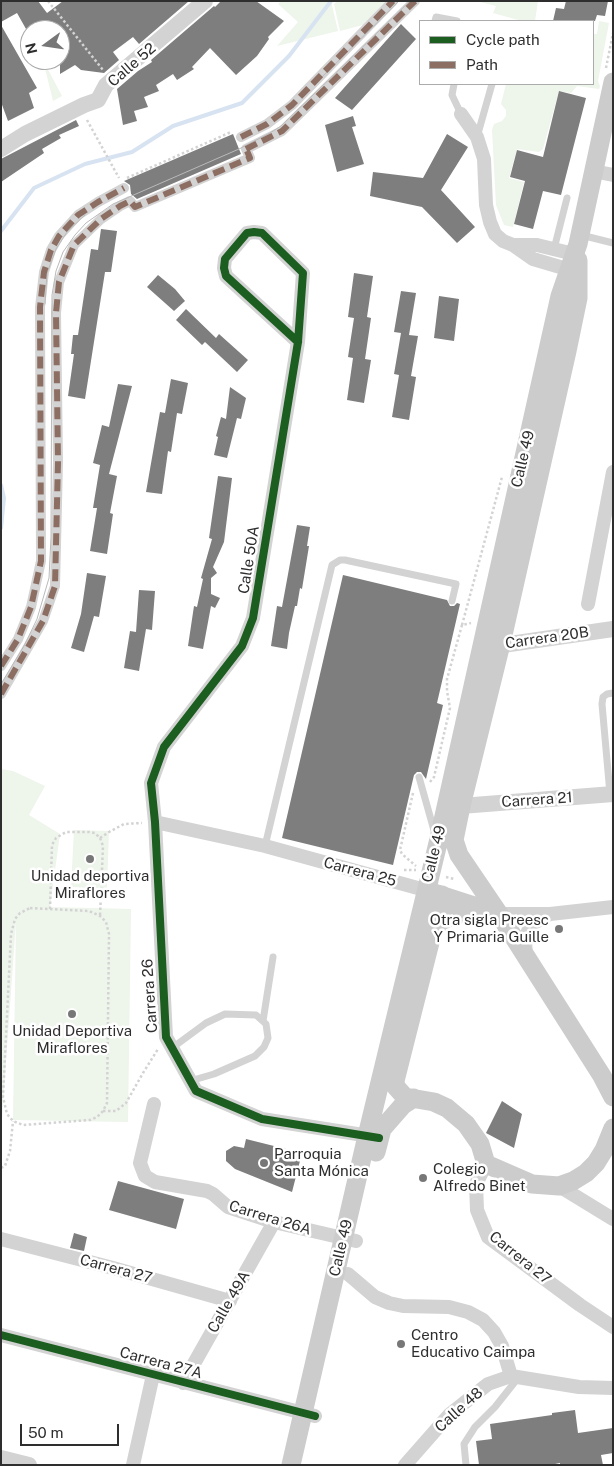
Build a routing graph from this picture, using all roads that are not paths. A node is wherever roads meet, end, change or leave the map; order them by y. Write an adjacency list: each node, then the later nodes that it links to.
1 (205, 1): 12 (street, Calle 52)
2 (393, 1): 10 (street)
3 (415, 1): 32 (street)
4 (435, 20): 5 (lane)
5 (451, 20)
6 (613, 82): 13 (main road, Calle 49)
7 (454, 85): 9 (lane)
8 (492, 85): 11 (lane)
9 (462, 114): 11 (street)
10 (241, 137)
11 (477, 137): 18 (street)
12 (1, 149)
13 (594, 172): 14 (street); 20 (main road, Calle 49)
14 (613, 175)
15 (123, 185): 30 (street)
16 (567, 198): 19 (lane)
17 (613, 243): 20 (lane)
18 (513, 245): 19 (street); 20 (street)
19 (554, 249): 20 (street)
20 (576, 255): 22 (main road, Calle 49); 23 (main road, Calle 49)
21 (298, 342): 21 (street, Calle 50A); 36 (street, Calle 50A)
22 (542, 376): 23 (main road); 29 (main road, Calle 49)
23 (560, 380): 28 (main road, Calle 49)
24 (613, 472): 26 (street)
25 (452, 602): 38 (lane)
26 (588, 604)
27 (613, 630): 28 (street, Carrera 20B)
28 (501, 644): 29 (street, Carrera 20B); 35 (main road, Calle 49)
29 (481, 648): 37 (main road, Calle 49)
30 (1, 666)
31 (613, 693): 34 (lane)
32 (1, 694)
33 (419, 777): 37 (lane)
34 (611, 794): 35 (street, Carrera 21)
35 (461, 806): 42 (main road, Calle 49)
36 (155, 822): 38 (street, Carrera 25); 48 (street, Carrera 26)
37 (438, 843): 39 (main road, Calle 49)
38 (265, 846): 39 (street, Carrera 25)
39 (434, 893): 40 (main road, Carrera 25); 44 (main road, Calle 49); 54 (main road, Calle 49)
40 (478, 908): 42 (main road, Carrera 25); 44 (main road)
41 (612, 908): 43 (street)
42 (499, 914): 43 (street); 45 (main road)
43 (550, 914): 45 (street)
44 (433, 931): 51 (main road, Calle 49)
45 (526, 956): 50 (main road)
46 (274, 957): 47 (lane)
47 (263, 1021): 48 (lane); 49 (lane)
48 (169, 1043): 49 (street, Carrera 26)
49 (190, 1080): 54 (street, Carrera 26)
50 (613, 1097)
51 (414, 1098): 54 (main road, Calle 49); 56 (main road)
52 (154, 1104): 59 (street, Carrera 26A)
53 (613, 1128): 55 (main road)
54 (373, 1137): 61 (main road, Calle 49)
55 (608, 1149): 57 (main road)
56 (486, 1164): 57 (main road); 64 (street, Carrera 27)
57 (559, 1186): 58 (street)
58 (613, 1219)
59 (274, 1222): 61 (street, Carrera 26A); 63 (street, Calle 49A)
60 (1, 1239): 63 (street, Carrera 27)
61 (350, 1240): 62 (main road, Calle 49); 70 (main road, Calle 49)
62 (348, 1274): 67 (street); 70 (main road, Calle 49)
63 (230, 1301): 68 (street, Calle 49A)
64 (613, 1327)
65 (1, 1335): 66 (street, Carrera 27A)
66 (153, 1375): 68 (street, Carrera 27A); 73 (street)
67 (515, 1376): 69 (street, Calle 48); 76 (street, Calle 48); 77 (lane)
68 (182, 1383): 70 (street, Carrera 27A)
69 (613, 1388)
70 (309, 1415): 74 (main road, Calle 49); 75 (main road, Calle 49)
71 (1, 1458): 72 (street)
72 (29, 1465)
73 (133, 1465)
74 (291, 1465)
75 (304, 1465)
76 (405, 1465)
77 (466, 1465)

